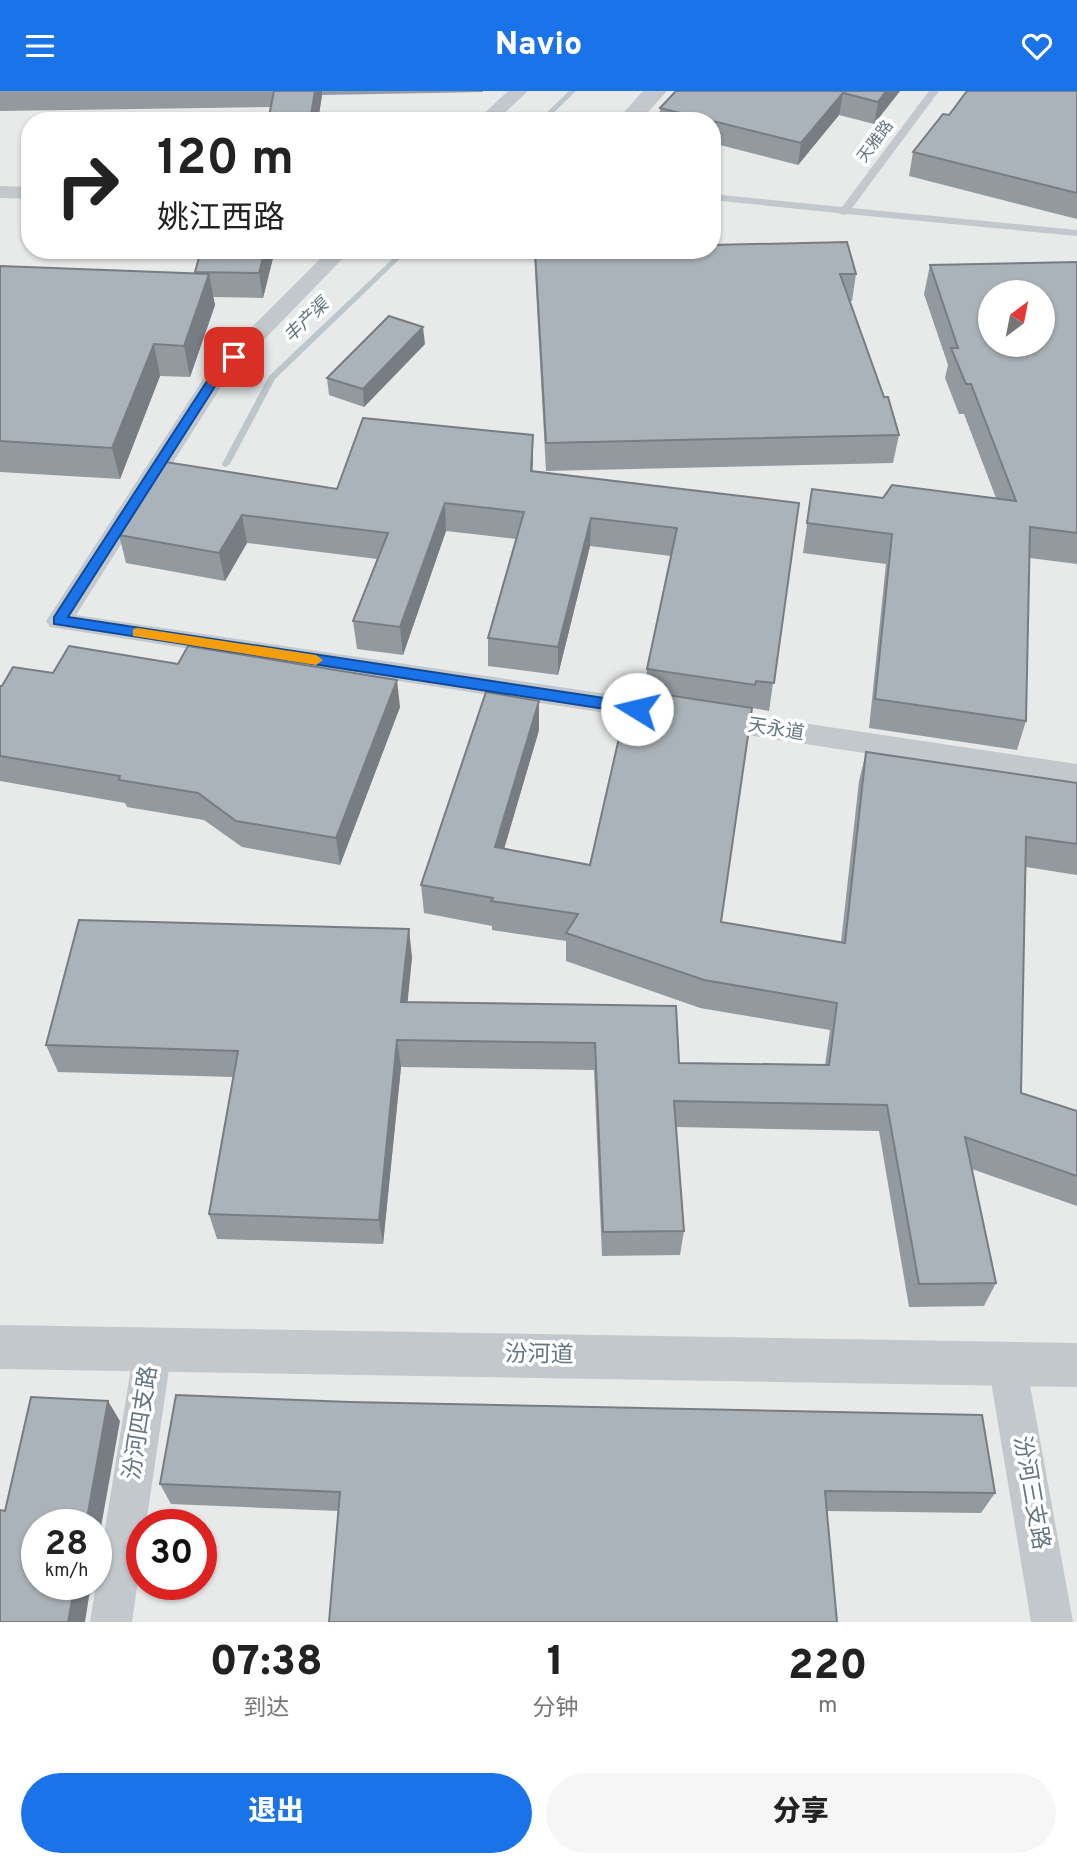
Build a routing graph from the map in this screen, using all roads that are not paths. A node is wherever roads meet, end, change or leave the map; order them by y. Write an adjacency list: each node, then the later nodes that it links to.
1 (519, 91): 4 (street)
2 (656, 91): 5 (street)
3 (934, 91): 9 (lane, 天雅路)
4 (495, 112)
5 (636, 112)
6 (0, 192): 7 (street)
7 (21, 193)
8 (721, 198): 9 (lane)
9 (843, 212): 10 (lane)
10 (1077, 233)
11 (332, 259): 12 (street, 天永道)
12 (1077, 775)
13 (0, 1347): 14 (street, 汾河道)
14 (153, 1349): 15 (street, 汾河道); 17 (street, 汾河四支路)
15 (1007, 1363): 16 (street, 汾河道); 18 (street, 汾河三支路)
16 (1077, 1365)
17 (111, 1622)
18 (1052, 1622)

